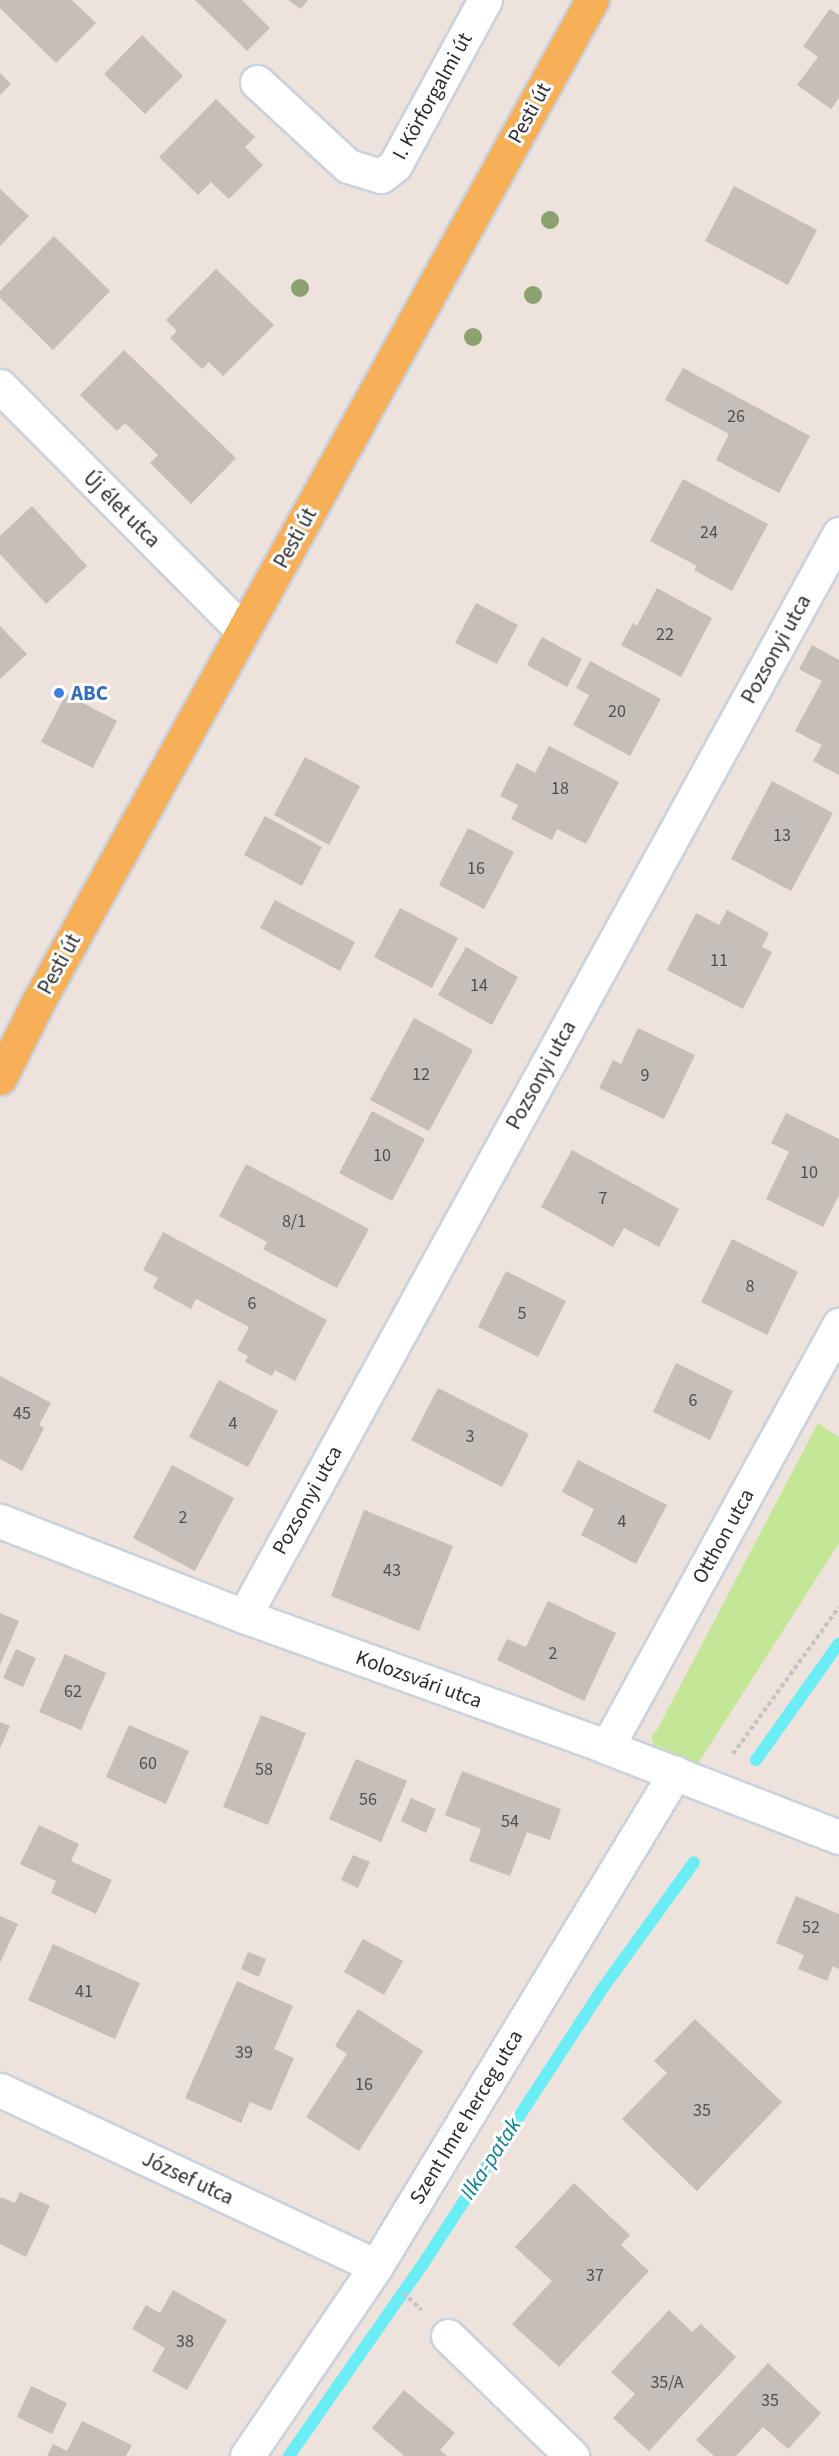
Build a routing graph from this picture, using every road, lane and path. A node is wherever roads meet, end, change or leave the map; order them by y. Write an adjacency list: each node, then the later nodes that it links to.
1 (485, 0): 3 (street, I. Körforgalmi út)
2 (592, 0): 6 (main road, Pesti út)
3 (257, 82)
4 (0, 386): 6 (street, Új élet utca)
5 (839, 534): 11 (street, Pozsonyi utca)
6 (243, 631): 7 (main road, Pesti út)
7 (0, 1078)
8 (839, 1325): 12 (street, Otthon utca)
9 (0, 1521): 11 (street, Kolozsvári utca)
10 (839, 1607): 14 (path)
11 (244, 1616): 12 (street, Kolozsvári utca)
12 (607, 1747): 13 (street, Kolozsvári utca)
13 (675, 1773): 14 (street, Kolozsvári utca); 17 (street, Szent Imre herceg utca)
14 (710, 1789): 15 (street, Kolozsvári utca)
15 (839, 1837)
16 (0, 2090): 17 (street, József utca)
17 (376, 2266): 19 (street, Szent Imre herceg utca)
18 (448, 2336): 20 (street)
19 (248, 2456)
20 (572, 2456)

